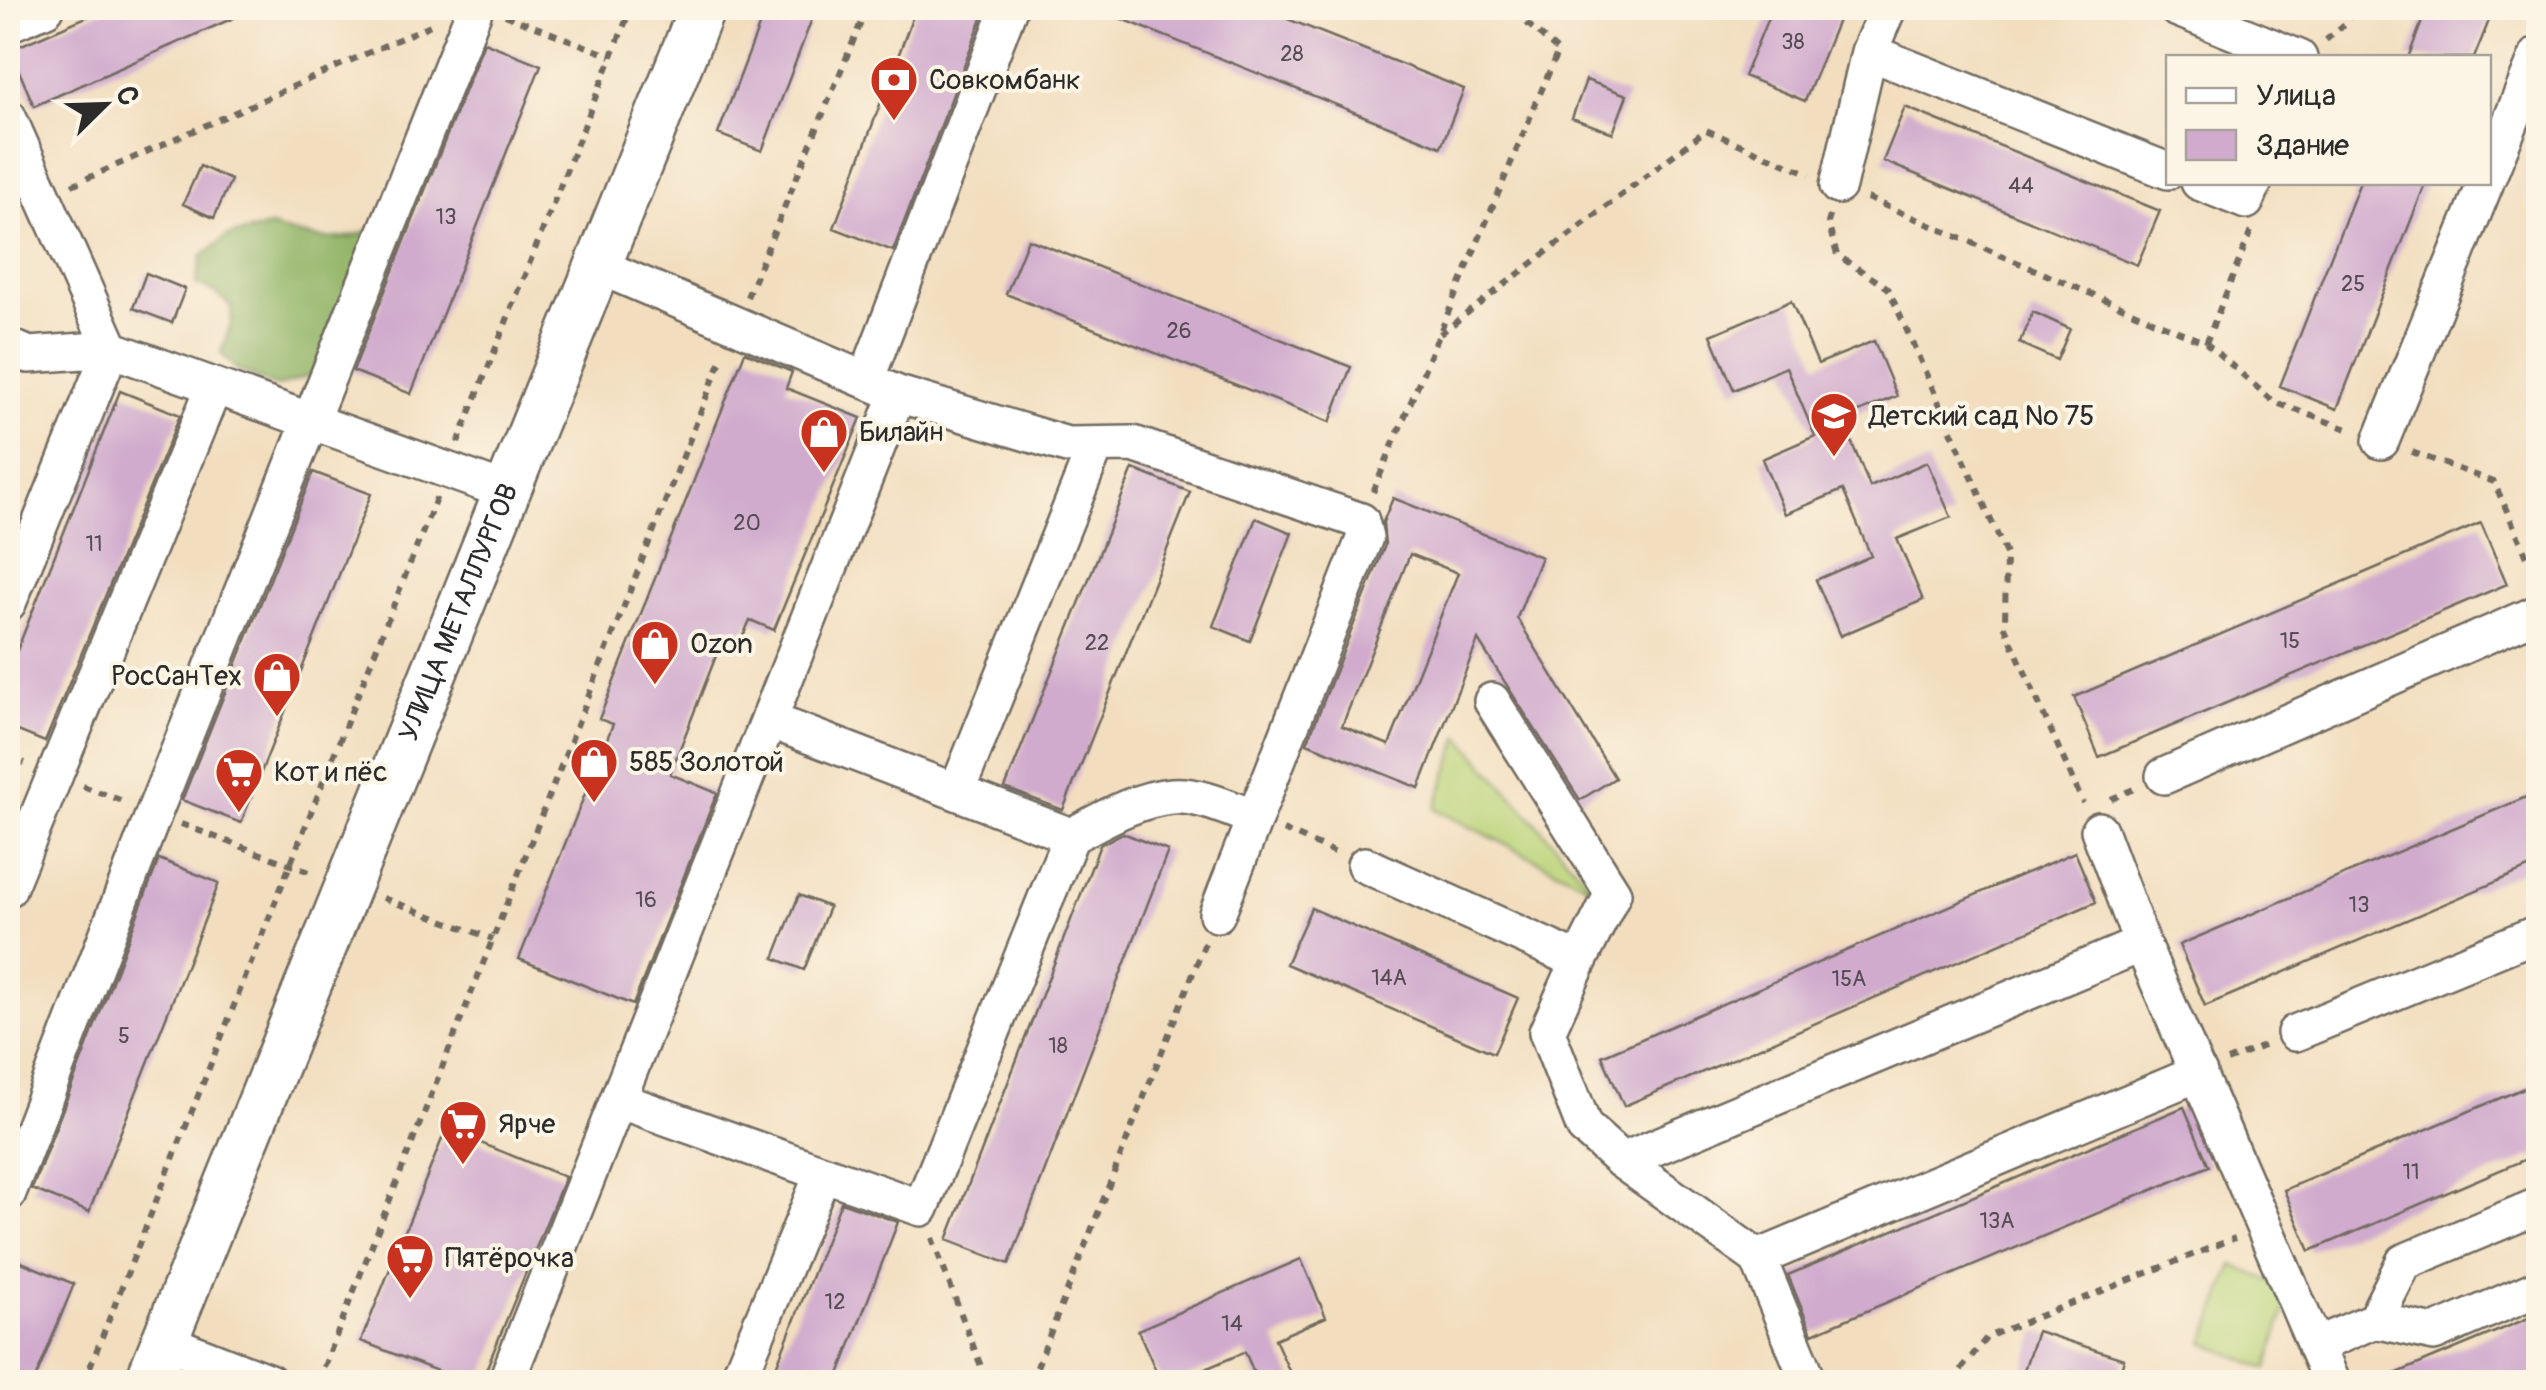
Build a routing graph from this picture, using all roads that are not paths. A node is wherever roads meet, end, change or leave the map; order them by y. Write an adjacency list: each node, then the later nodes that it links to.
1 (46, 8): 7 (lane)
2 (702, 8): 18 (main road, УЛИЦА МЕТАЛЛУРГОВ)
3 (1009, 8): 22 (lane)
4 (1888, 8): 8 (lane)
5 (2176, 8): 9 (lane)
6 (476, 12): 23 (lane)
7 (8, 24)
8 (1869, 52): 12 (lane); 16 (lane)
9 (2310, 52)
10 (2538, 55): 13 (lane)
11 (8, 118): 19 (lane)
12 (2166, 169)
13 (2491, 172)
14 (2214, 185): 17 (lane)
15 (2486, 185): 24 (lane)
16 (1838, 186)
17 (2250, 192)
18 (596, 266): 22 (lane); 26 (main road, УЛИЦА МЕТАЛЛУРГОВ)
19 (111, 350): 20 (lane); 21 (lane); 27 (lane)
20 (15, 357)
21 (214, 387): 23 (lane); 37 (lane)
22 (882, 387): 25 (lane); 30 (lane)
23 (312, 422): 26 (lane); 47 (lane)
24 (2381, 441)
25 (1096, 444): 32 (lane); 33 (lane)
26 (505, 491): 53 (main road, УЛИЦА МЕТАЛЛУРГОВ)
27 (8, 603)
28 (2538, 613): 31 (lane)
29 (1492, 701): 41 (lane)
30 (769, 720): 32 (lane); 44 (lane)
31 (2164, 776)
32 (956, 791): 35 (lane)
33 (1255, 818): 35 (lane); 38 (lane)
34 (2093, 820): 40 (lane)
35 (1070, 836): 46 (lane)
36 (1364, 865): 41 (lane)
37 (8, 888)
38 (1217, 914)
39 (2538, 933): 42 (lane)
40 (2142, 944): 43 (lane); 45 (lane)
41 (1579, 962): 45 (lane)
42 (2295, 1033)
43 (2199, 1073): 49 (lane); 52 (lane)
44 (618, 1100): 46 (lane); 55 (lane)
45 (1622, 1161): 49 (lane)
46 (823, 1173): 56 (lane)
47 (8, 1193)
48 (2538, 1206): 51 (lane)
49 (1758, 1258): 57 (lane)
50 (2538, 1288): 51 (lane)
51 (2375, 1320): 52 (lane)
52 (2316, 1346): 58 (lane)
53 (156, 1362): 54 (lane)
54 (269, 1382)
55 (506, 1382)
56 (737, 1382)
57 (1809, 1382)
58 (2331, 1382)

